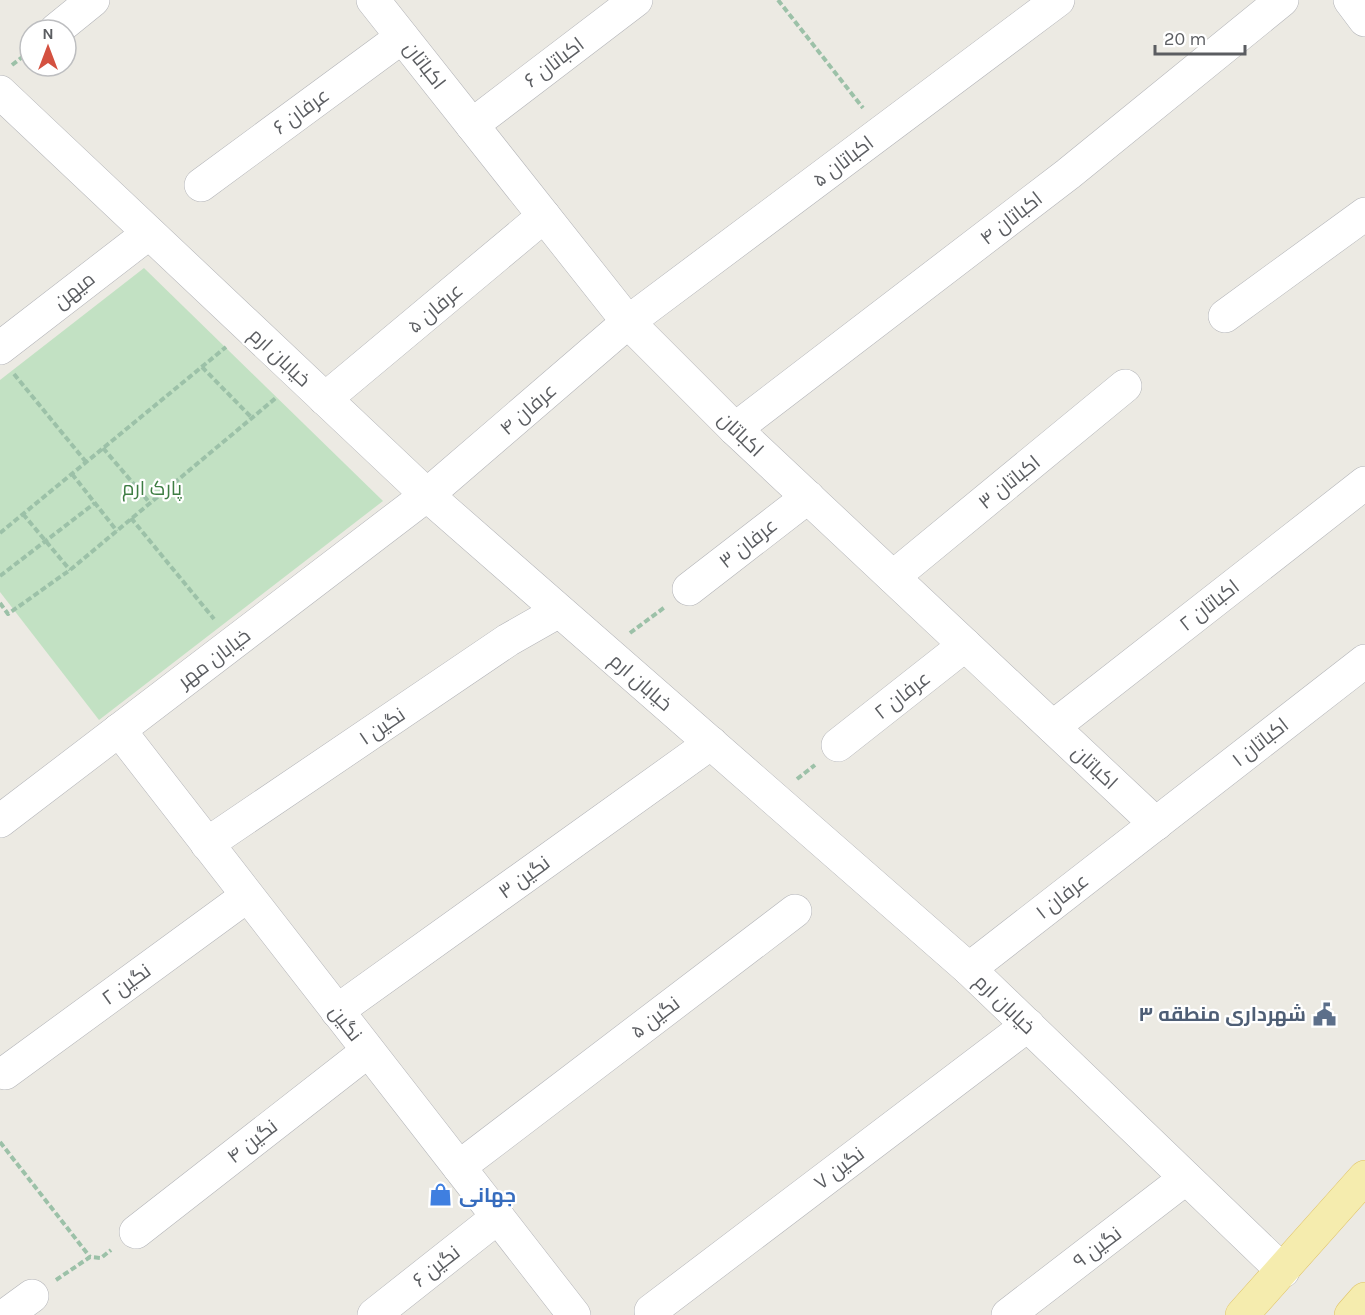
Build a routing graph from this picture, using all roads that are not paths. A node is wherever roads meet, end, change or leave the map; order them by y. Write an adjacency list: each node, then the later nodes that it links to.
1 (93, 0): 7 (street)
2 (373, 0): 9 (street, اکباتان)
3 (636, 0): 11 (street, اکباتان ۶)
4 (1058, 0): 17 (street, اکباتان ۵)
5 (1282, 0): 21 (street, اکباتان ۴)
6 (1350, 0): 8 (street)
7 (71, 18)
8 (1365, 20)
9 (402, 37): 11 (street, اکباتان); 12 (street, عرفان ۶)
10 (0, 92): 15 (street, خیابان ارم)
11 (472, 125): 14 (street, اکباتان)
12 (201, 184)
13 (1365, 214): 16 (street)
14 (544, 216): 17 (street, اکباتان); 20 (street, عرفان ۵)
15 (149, 233): 18 (street, میهن); 20 (street, خیابان ارم)
16 (1225, 316)
17 (628, 322): 21 (street, اکباتان); 23 (street, عرفان ۴)
18 (4, 357)
19 (1125, 386): 25 (street, اکباتان ۳)
20 (326, 399): 23 (street, خیابان ارم)
21 (735, 429): 24 (street, اکباتان)
22 (1365, 483): 30 (street, اکباتان ۲)
23 (427, 495): 27 (street, خیابان ارم); 31 (street, خیابان مهر)
24 (808, 497): 25 (street, اکباتان); 26 (street, عرفان ۳)
25 (892, 577): 28 (street, اکباتان)
26 (688, 589)
27 (559, 611): 32 (street, خیابان ارم); 36 (street, نگین ۱)
28 (965, 645): 30 (street, اکباتان); 33 (street, عرفان ۲)
29 (1365, 661): 35 (street, اکباتان ۱)
30 (1053, 727): 35 (street, اکباتان)
31 (119, 730): 34 (street, خیابان مهر); 36 (street, نگین)
32 (711, 743): 39 (street, خیابان ارم); 40 (street, نگین ۳)
33 (838, 745)
34 (0, 821)
35 (1156, 824): 39 (street, عرفان ۱)
36 (207, 844): 37 (street, نگین)
37 (247, 896): 40 (street, نگین); 43 (street, نگین ۲)
38 (795, 911): 44 (street, نگین ۵)
39 (969, 969): 41 (street, خیابان ارم)
40 (337, 1011): 42 (street, نگین)
41 (1028, 1025): 46 (street, خیابان ارم); 52 (street, نگین ۷)
42 (368, 1051): 44 (street, نگین); 48 (street, نگین ۴)
43 (5, 1073)
44 (459, 1167): 47 (street, نگین)
45 (1365, 1177): 49 (main road)
46 (1186, 1178): 49 (street, خیابان ارم); 56 (street, نگین ۹)
47 (498, 1217): 54 (street, نگین ۶); 55 (street, نگین)
48 (136, 1232)
49 (1283, 1271): 57 (main road)
50 (32, 1296): 53 (street)
51 (1365, 1299): 58 (main road)
52 (651, 1311)
53 (6, 1315)
54 (374, 1315)
55 (574, 1315)
56 (1008, 1315)
57 (1242, 1315)
58 (1351, 1315)

